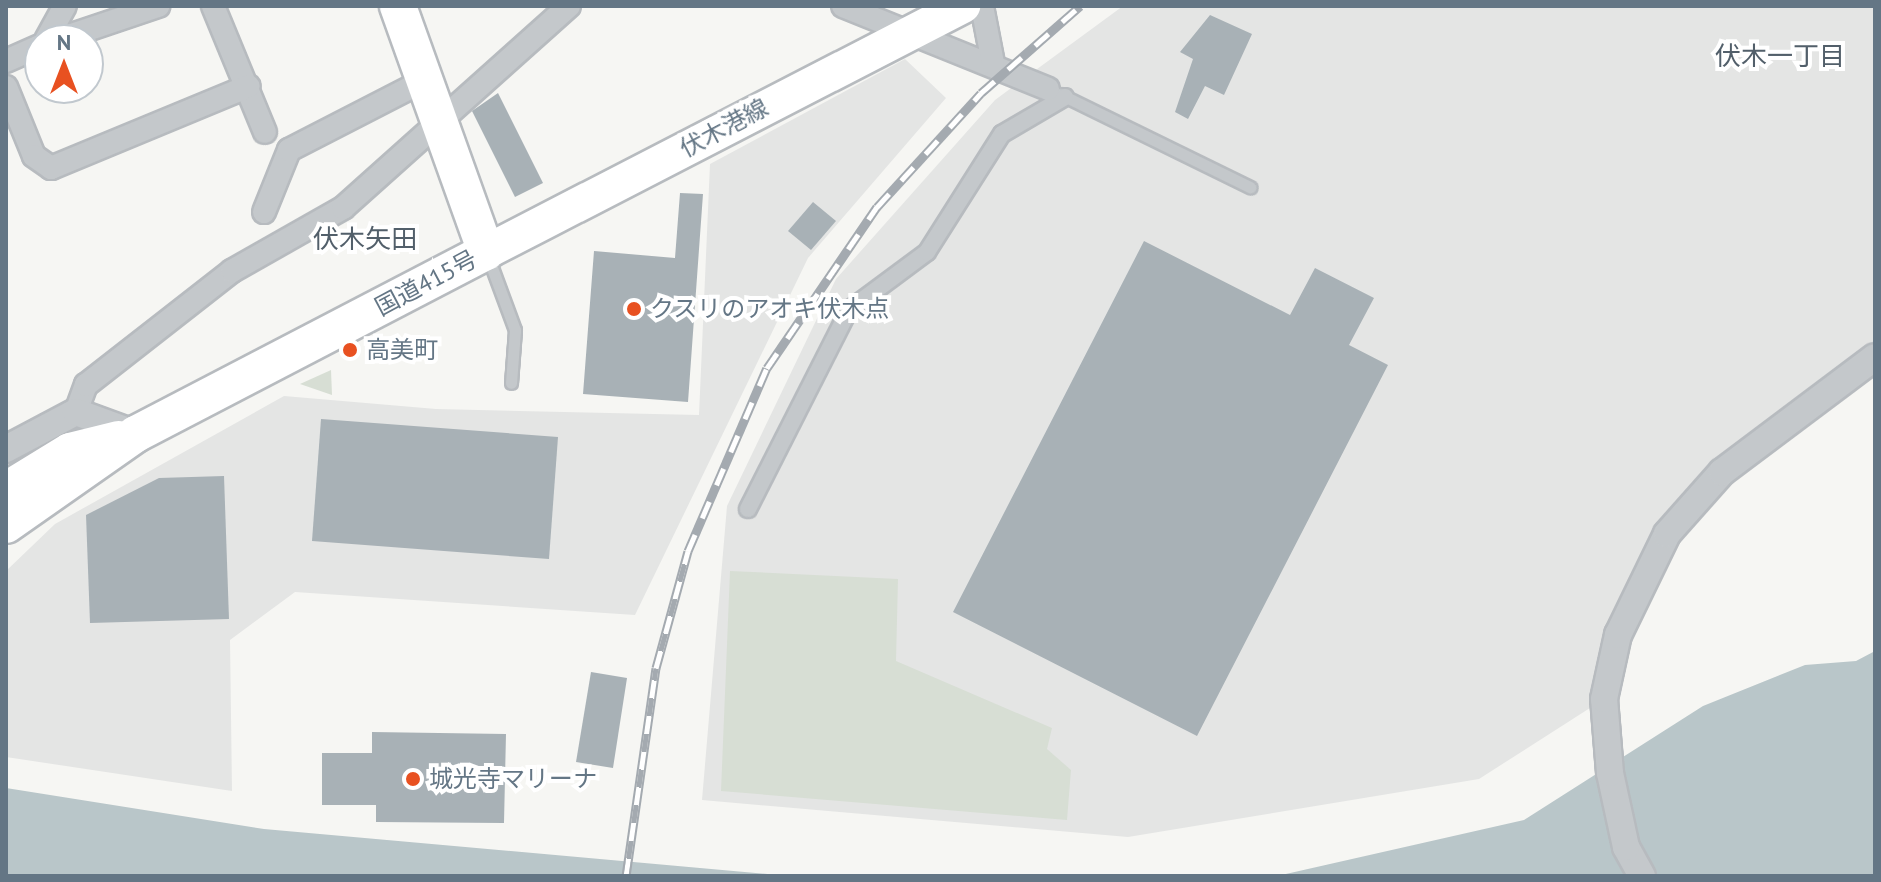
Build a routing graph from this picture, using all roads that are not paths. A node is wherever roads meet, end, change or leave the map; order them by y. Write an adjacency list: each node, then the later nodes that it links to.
1 (65, 6): 9 (street)
2 (158, 6): 10 (street)
3 (213, 6): 14 (street)
4 (398, 6): 13 (highway, 国道415号)
5 (569, 6): 17 (street)
6 (843, 6): 11 (street)
7 (963, 6): 11 (main road, 伏木港線)
8 (982, 6): 12 (street)
9 (55, 24)
10 (104, 24)
11 (902, 34): 12 (street); 21 (main road, 伏木港線)
12 (993, 63): 16 (street)
13 (425, 80): 17 (highway, 国道415号); 20 (street)
14 (249, 86): 15 (street); 18 (street)
15 (6, 87)
16 (1057, 93): 19 (lane); 28 (street)
17 (439, 122): 21 (highway, 国道415号); 24 (street)
18 (265, 132)
19 (1250, 187)
20 (264, 212)
21 (486, 252): 23 (lane); 25 (highway, 国道415号)
22 (1875, 357): 30 (street)
23 (511, 383)
24 (76, 412): 25 (street); 26 (street)
25 (136, 434): 27 (highway, 国道415号); 29 (highway, 国道415号)
26 (6, 449)
27 (6, 490)
28 (748, 509)
29 (6, 525)
30 (1642, 876)

